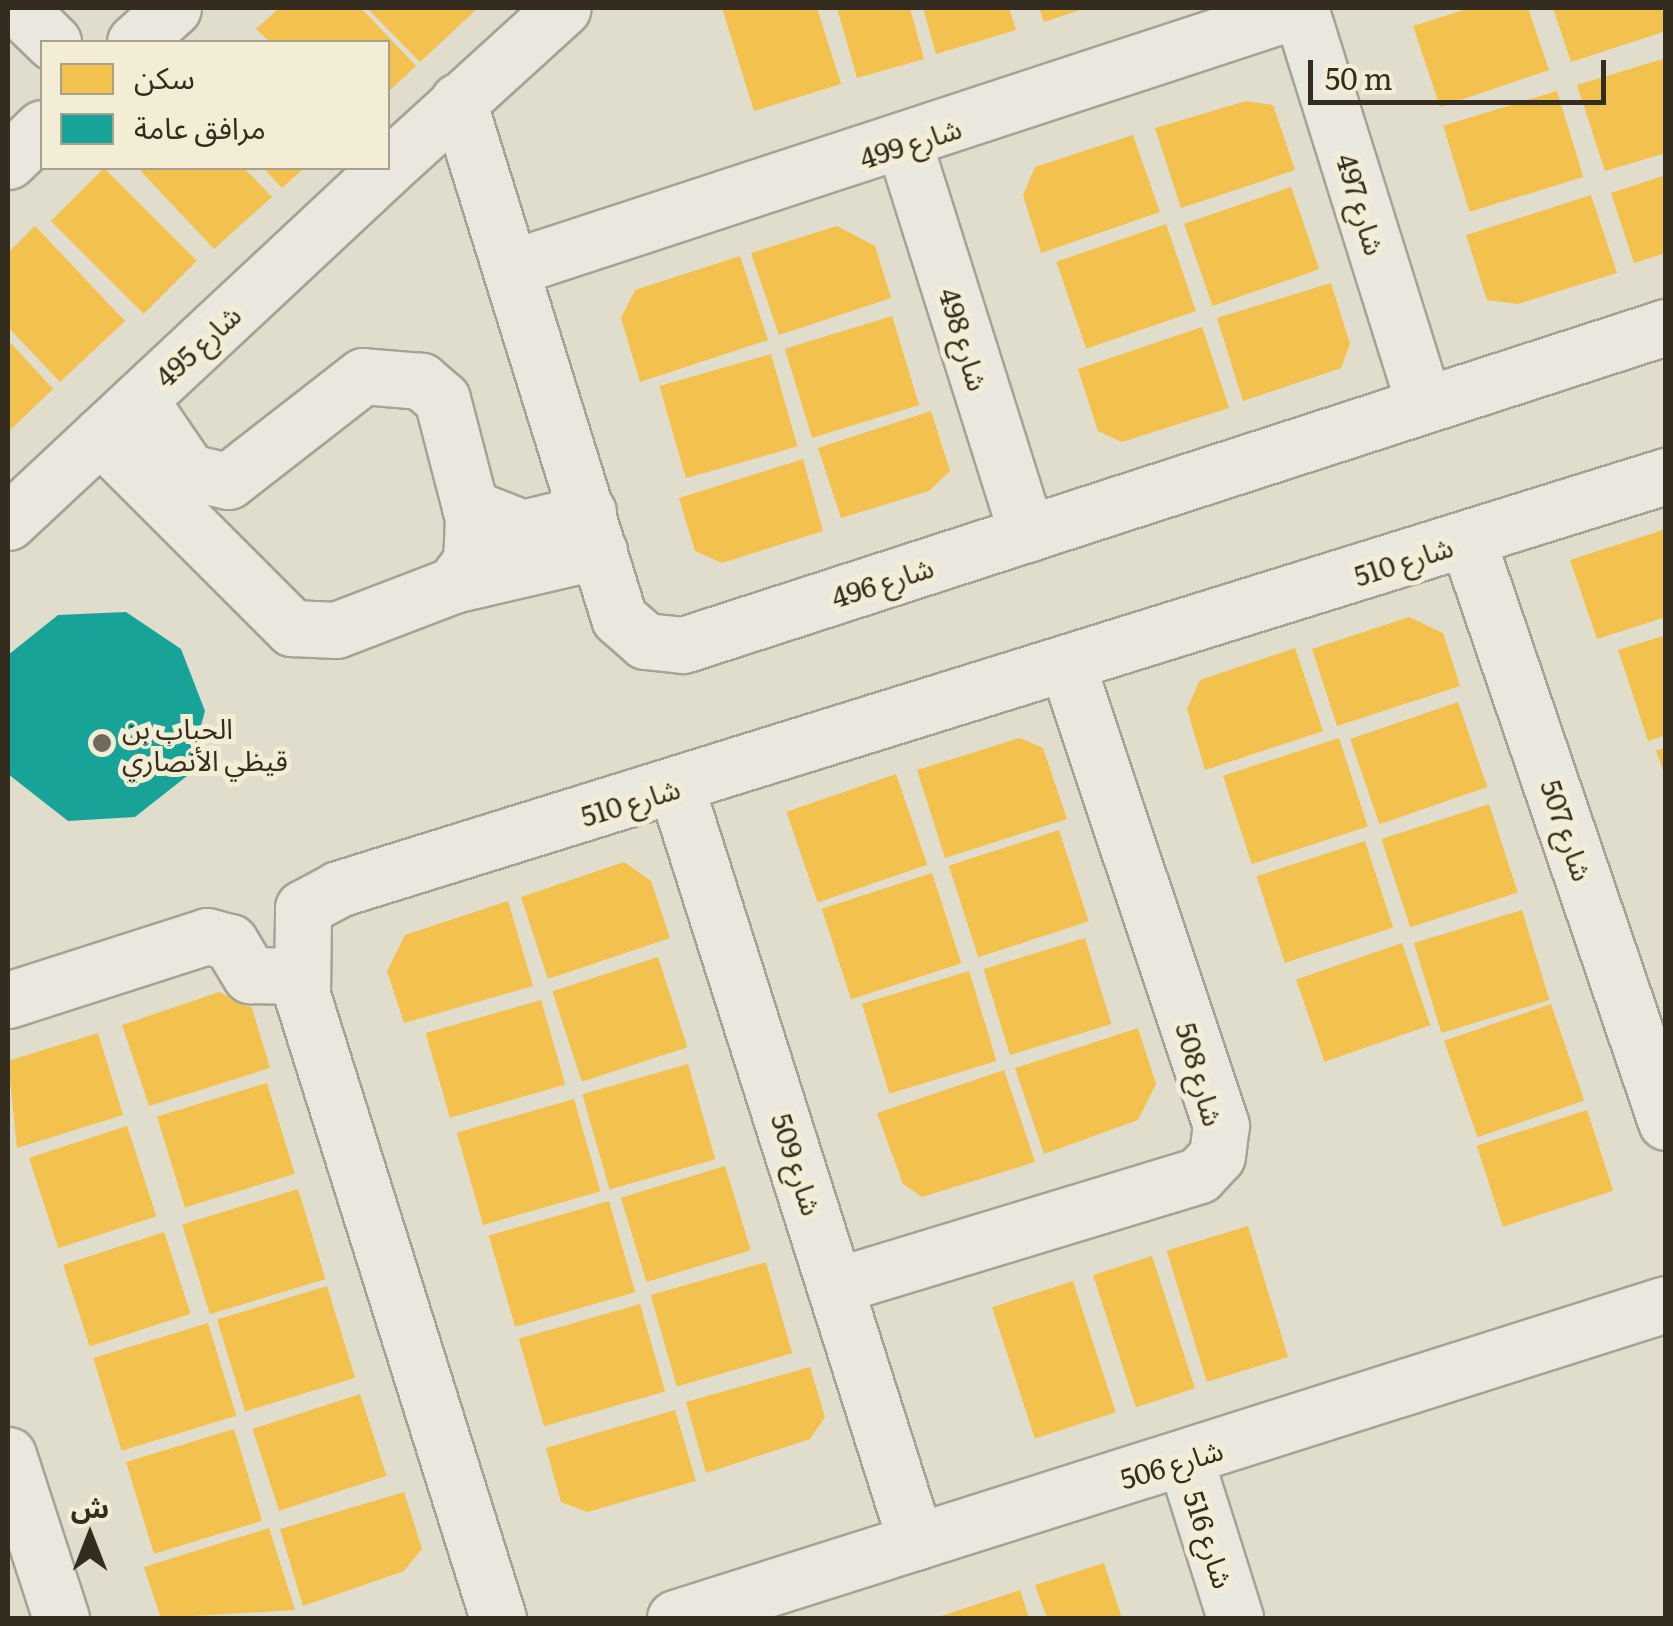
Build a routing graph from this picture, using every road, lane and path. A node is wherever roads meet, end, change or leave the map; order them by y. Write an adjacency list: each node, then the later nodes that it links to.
1 (18, 8): 5 (street)
2 (173, 8): 6 (street)
3 (563, 8): 7 (street, شارع 495)
4 (1300, 8): 9 (street, شارع 499); 16 (street, شارع 497)
5 (52, 40)
6 (137, 40)
7 (458, 101): 11 (street, شارع 495); 13 (street, شارع 496)
8 (40, 130): 10 (street)
9 (904, 144): 13 (street, شارع 499); 23 (street, شارع 498)
10 (8, 161)
11 (390, 164)
12 (384, 170): 15 (street, شارع 495)
13 (516, 266): 22 (street, شارع 496)
14 (1666, 328): 16 (street, شارع 496)
15 (139, 400): 17 (street, شارع 495); 19 (street)
16 (1424, 402): 23 (street, شارع 496)
17 (100, 436): 21 (street, شارع 495); 25 (street)
18 (1666, 476): 24 (street, شارع 510)
19 (241, 478): 20 (street); 25 (street)
20 (470, 507): 22 (street); 26 (street)
21 (8, 522)
22 (594, 532): 23 (street, شارع 496); 26 (street)
23 (1027, 534)
24 (1468, 539): 27 (street, شارع 510); 31 (street, شارع 507)
25 (215, 554): 26 (street)
26 (454, 584)
27 (1068, 668): 28 (street, شارع 510); 33 (street, شارع 508)
28 (676, 788): 29 (street, شارع 510); 33 (street, شارع 509)
29 (300, 976): 30 (street); 40 (street, شارع 510)
30 (8, 1000)
31 (1652, 1027): 32 (street, شارع 507)
32 (1666, 1122)
33 (838, 1284): 37 (street, شارع 509)
34 (1666, 1304): 36 (street, شارع 506)
35 (8, 1455): 38 (street)
36 (1185, 1459): 37 (street, شارع 506); 42 (street, شارع 516)
37 (916, 1542): 41 (street, شارع 506)
38 (23, 1558): 39 (street)
39 (60, 1618)
40 (498, 1618)
41 (675, 1618)
42 (1235, 1618)

